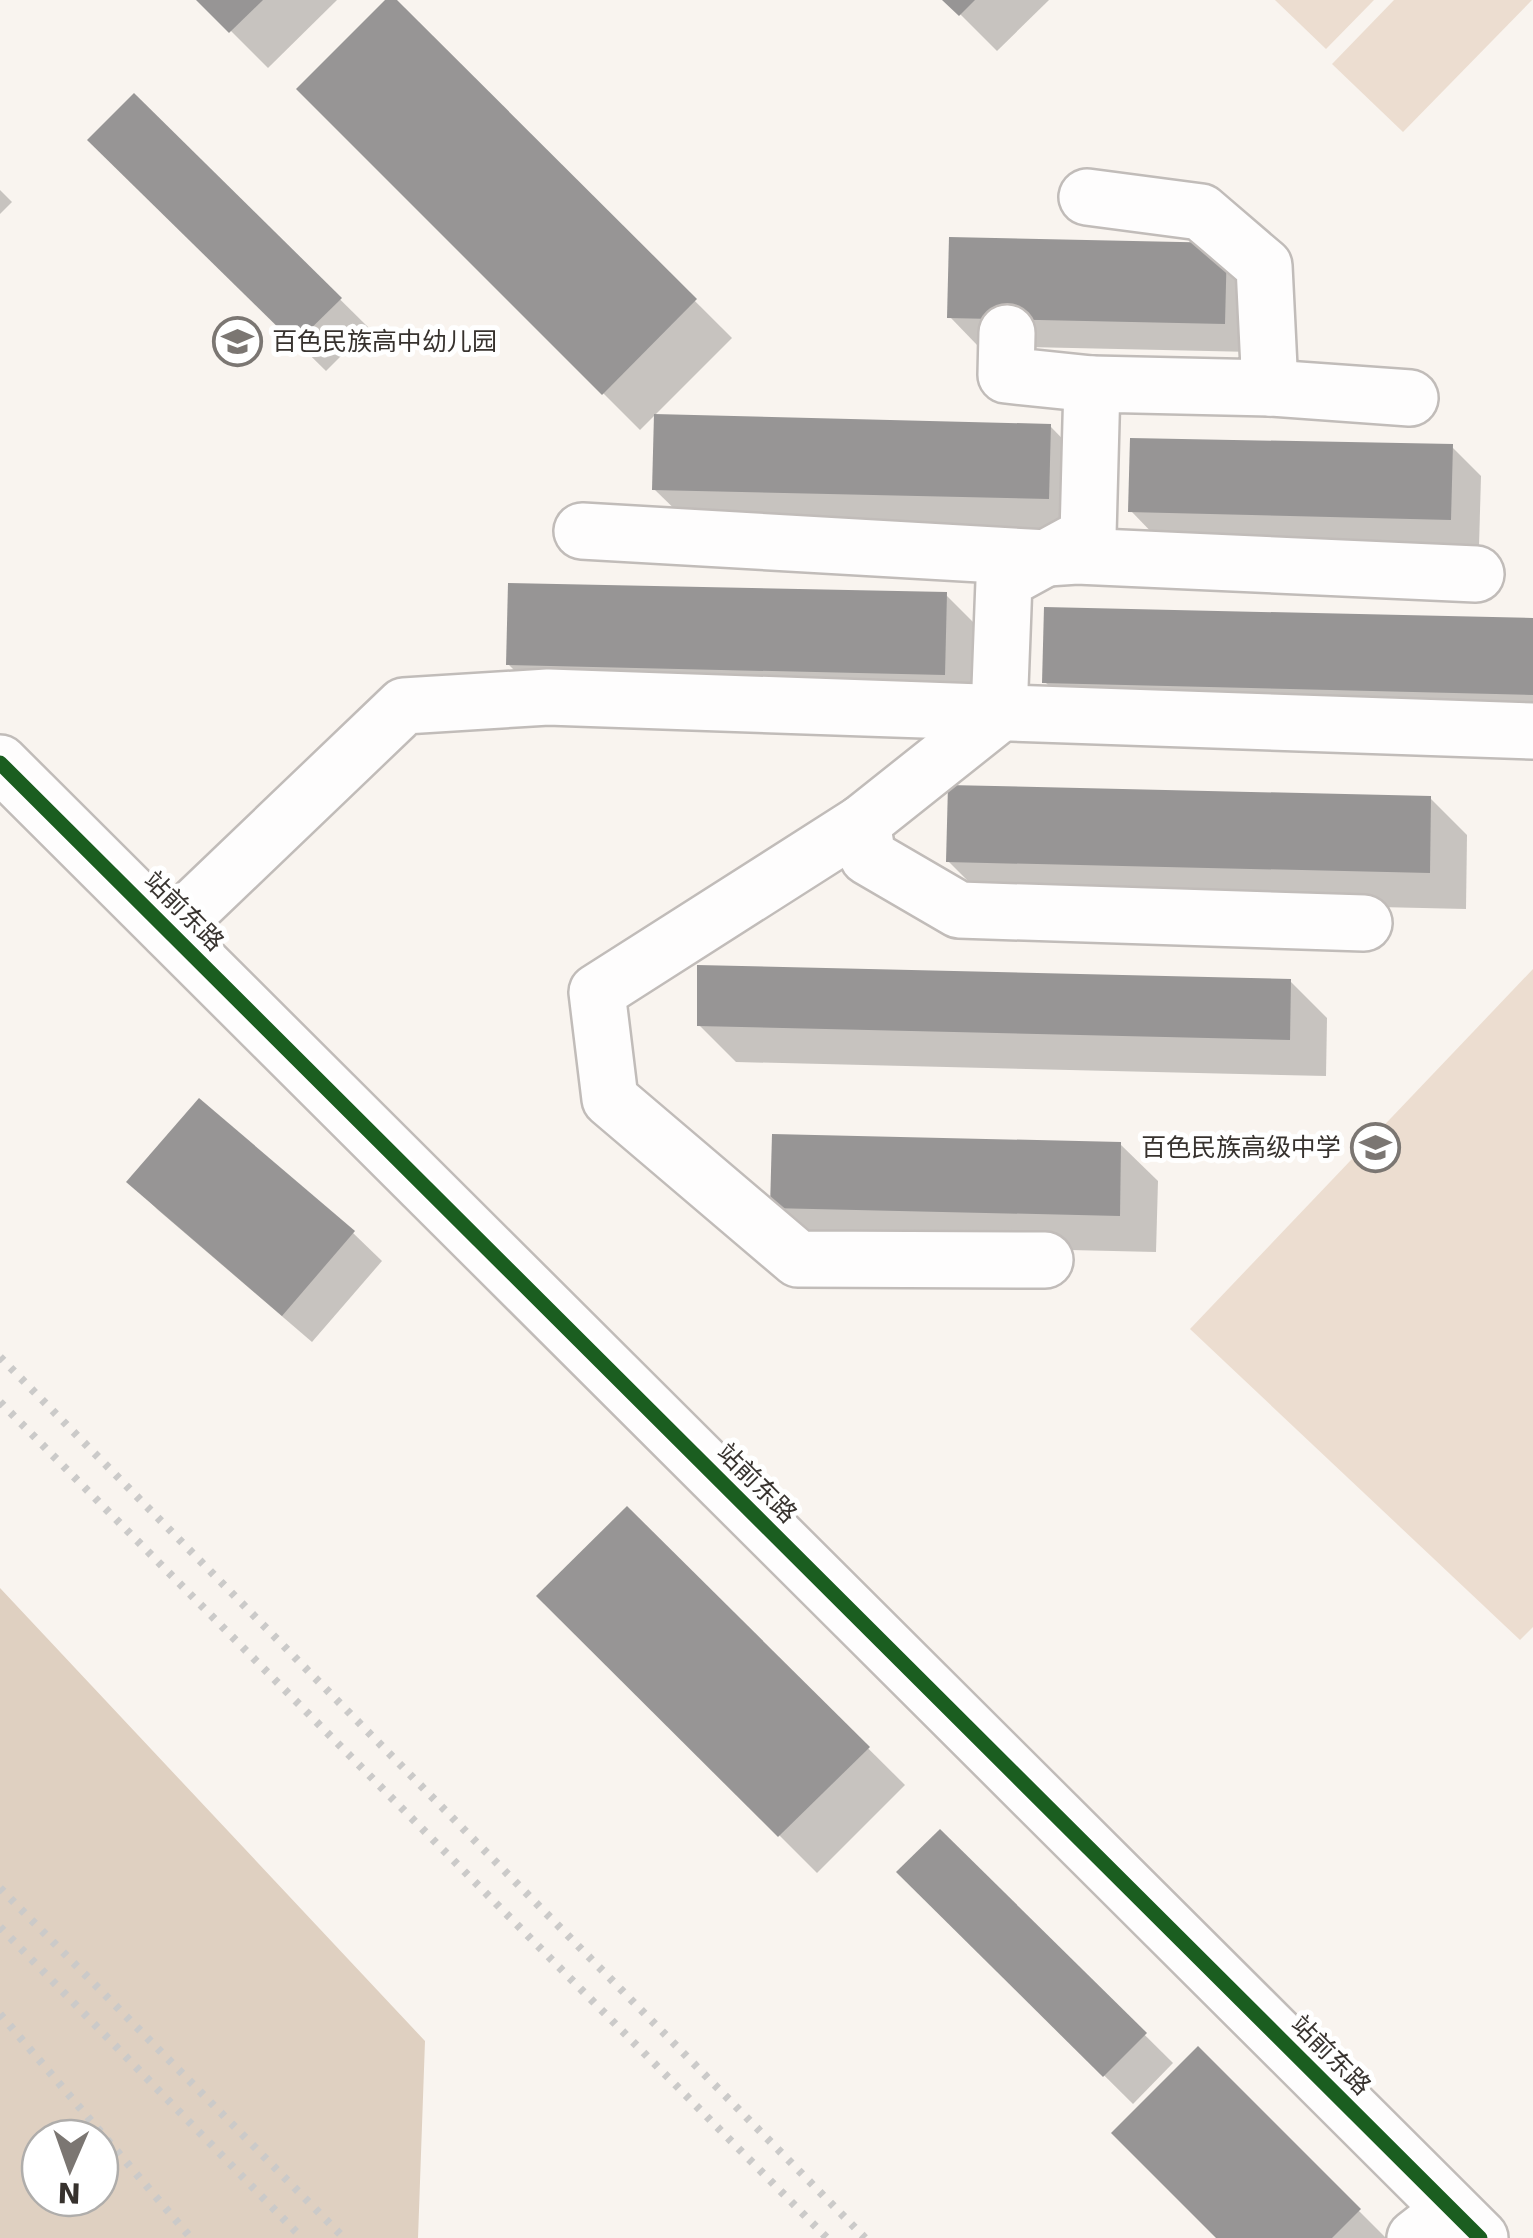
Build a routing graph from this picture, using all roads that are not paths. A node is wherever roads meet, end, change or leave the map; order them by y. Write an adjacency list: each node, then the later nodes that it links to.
1 (1087, 198): 4 (street)
2 (1007, 333): 3 (street)
3 (1092, 384): 4 (street); 7 (street)
4 (1270, 388): 5 (street)
5 (1410, 398)
6 (582, 530): 7 (street)
7 (1048, 558): 8 (street); 9 (street)
8 (1476, 574)
9 (999, 714): 10 (street); 12 (street); 14 (street)
10 (1533, 730)
11 (0, 762): 14 (street, 站前东路)
12 (862, 823): 13 (street); 15 (street)
13 (1364, 923)
14 (168, 931): 16 (street, 站前东路)
15 (1045, 1260)
16 (1449, 2228)

